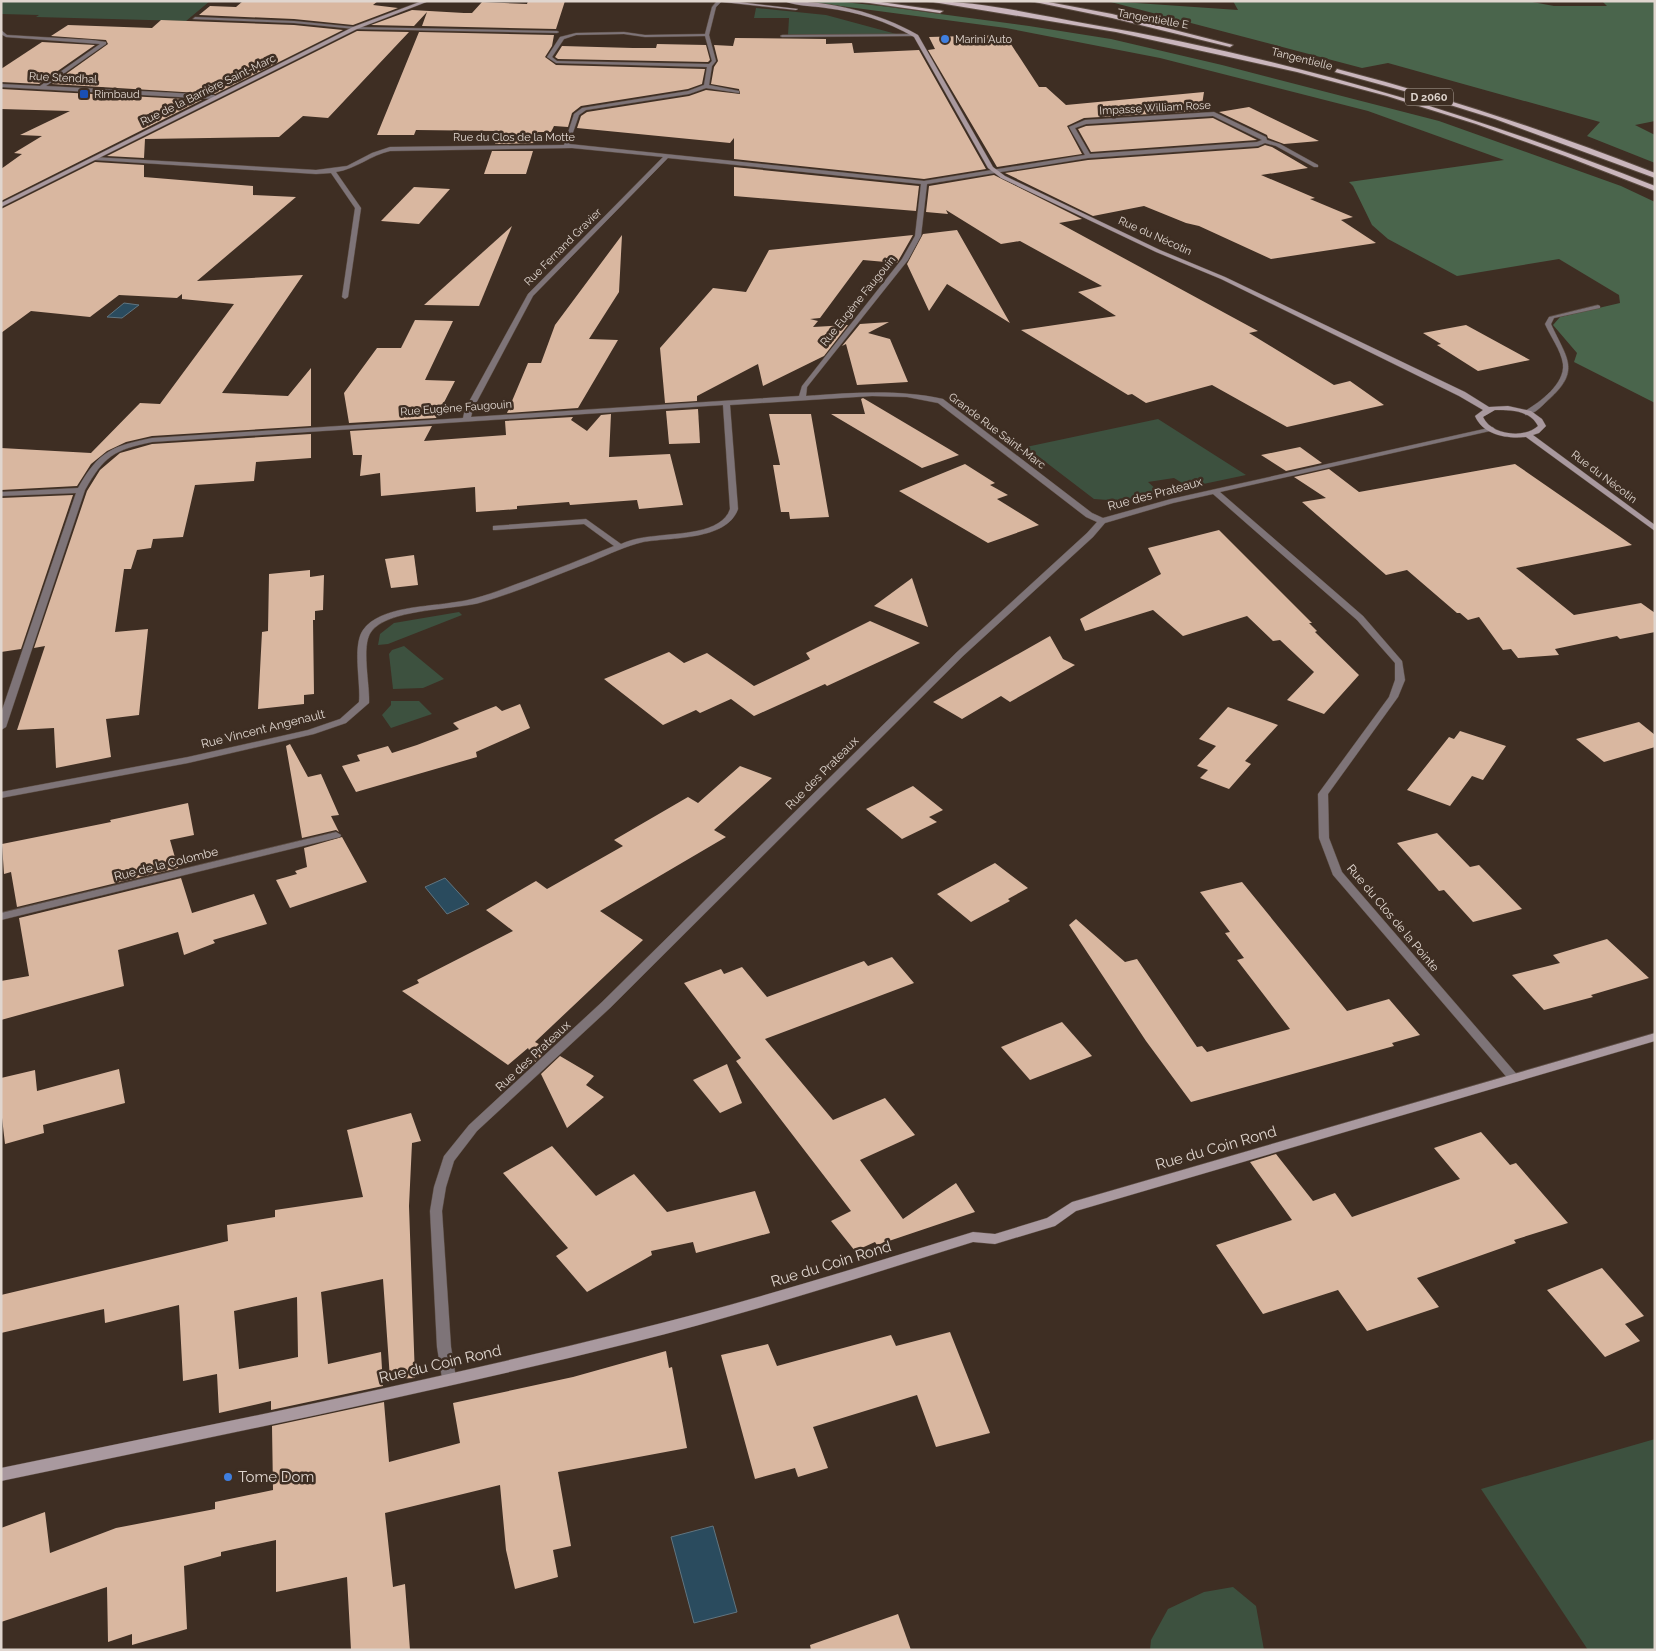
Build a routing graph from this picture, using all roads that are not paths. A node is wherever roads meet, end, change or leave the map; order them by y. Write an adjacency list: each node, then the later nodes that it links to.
1 (427, 1): 11 (street, Rue de la Barrière Saint-Marc)
2 (718, 1): 9 (street); 14 (street)
3 (786, 1): 9 (street)
4 (858, 1): 7 (main road)
5 (930, 1): 18 (main road, Tangentielle / D 2060)
6 (1033, 5): 17 (main road, Tangentielle E)
7 (945, 12)
8 (195, 18): 11 (street)
9 (893, 23): 15 (street)
10 (1041, 25): 18 (main road)
11 (355, 28): 13 (street); 25 (street, Rue de la Barrière Saint-Marc)
12 (1, 31): 23 (street)
13 (557, 32)
14 (707, 35): 19 (street); 19 (street)
15 (915, 35): 16 (street); 33 (street, Rue du Nécotin)
16 (782, 36)
17 (1242, 47)
18 (1252, 58): 36 (main road, Tangentielle / D 2060)
19 (710, 66): 22 (street)
20 (1331, 69): 34 (main road, Tangentielle / D 2060)
21 (1, 85): 23 (street, Rue Stendhal)
22 (706, 86): 24 (street); 27 (street)
23 (41, 87): 25 (street, Rue Stendhal)
24 (737, 92)
25 (214, 97): 30 (street, Rue de la Barrière Saint-Marc)
26 (1265, 141): 28 (street); 28 (street, Impasse William Rose); 31 (street, Impasse William Rose)
27 (566, 146): 29 (street, Rue du Clos de la Motte); 32 (street, Rue du Clos de la Motte)
28 (1088, 156): 33 (street)
29 (666, 157): 35 (street, Rue du Clos de la Motte); 45 (street, Rue Fernand Gravier)
30 (95, 158): 32 (street, Rue du Clos de la Motte); 37 (street, Rue de la Barrière Saint-Marc)
31 (1316, 166)
32 (333, 171): 38 (street)
33 (996, 172): 35 (street, Rue du Clos de la Motte); 43 (street, Rue du Nécotin)
34 (1655, 176)
35 (924, 183): 41 (street, Rue Eugène Faugouin)
36 (1655, 189)
37 (1, 205)
38 (345, 297)
39 (1598, 307): 44 (street)
40 (836, 396): 41 (street, Rue Eugène Faugouin); 51 (street, Grande Rue Saint-Marc)
41 (802, 398): 42 (street, Rue Eugène Faugouin)
42 (726, 402): 45 (street, Rue Eugène Faugouin); 54 (street, Rue Vincent Angenault)
43 (1488, 410): 44 (street); 46 (street)
44 (1528, 413): 47 (street)
45 (468, 418): 48 (street, Rue Eugène Faugouin)
46 (1490, 429): 47 (street); 49 (street, Rue des Prateaux)
47 (1528, 435): 53 (street, Rue du Nécotin)
48 (81, 490): 50 (street); 55 (street)
49 (1214, 491): 51 (street, Rue des Prateaux); 60 (street, Rue du Clos de la Pointe)
50 (1, 494)
51 (1102, 521): 61 (street, Rue des Prateaux)
52 (496, 528): 54 (street)
53 (1655, 529)
54 (620, 547): 56 (street, Rue Vincent Angenault)
55 (1, 727)
56 (1, 795)
57 (336, 835): 58 (street, Rue de la Colombe)
58 (1, 917)
59 (1655, 1037): 60 (street, Rue du Coin Rond)
60 (1514, 1078): 61 (street, Rue du Coin Rond)
61 (449, 1378): 62 (street, Rue du Coin Rond)
62 (1, 1475)

